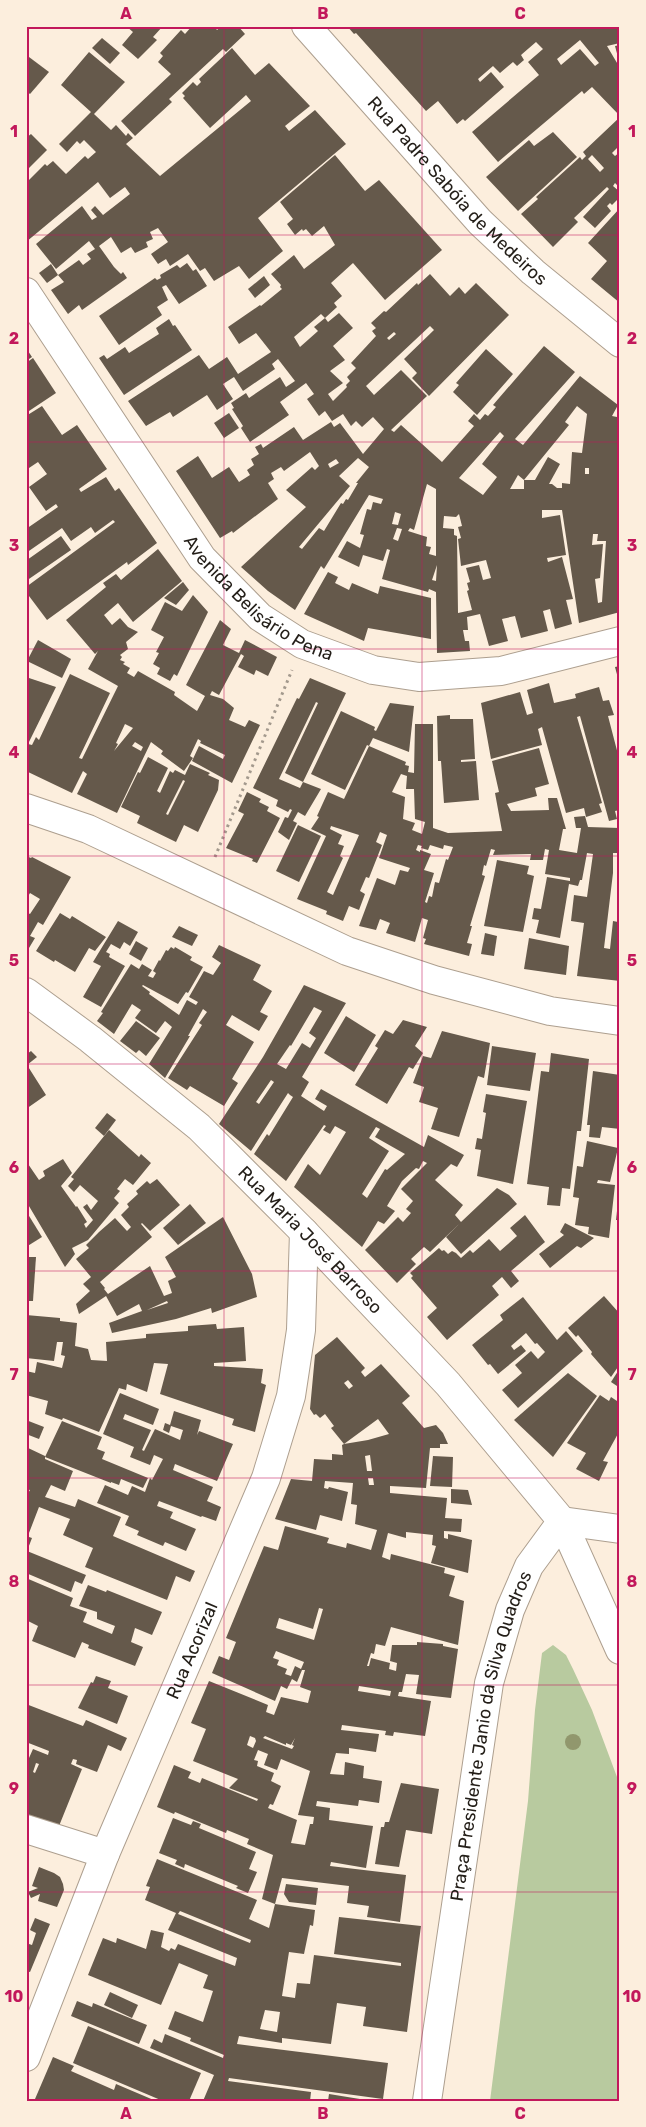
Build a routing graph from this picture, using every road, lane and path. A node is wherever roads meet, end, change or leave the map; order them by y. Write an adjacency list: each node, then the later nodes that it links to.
1 (306, 26): 3 (street, Rua Padre Sabóia de Medeiros)
2 (26, 292): 5 (street, Avenida Belisário Pena)
3 (620, 343)
4 (620, 641): 5 (street, Avenida Belisário Pena)
5 (302, 644): 7 (path)
6 (26, 808): 7 (street)
7 (204, 884): 9 (street)
8 (26, 992): 10 (street, Rua Maria José Barroso)
9 (620, 1021)
10 (304, 1232): 11 (street, Rua Maria José Barroso); 15 (street, Rua Acorizal)
11 (562, 1522): 12 (street); 13 (street); 17 (street, Praça Presidente Janio da Silva Quadros)
12 (620, 1529)
13 (620, 1650)
14 (26, 1829): 15 (street)
15 (105, 1854): 16 (street, Rua Acorizal)
16 (26, 2057)
17 (428, 2101)

